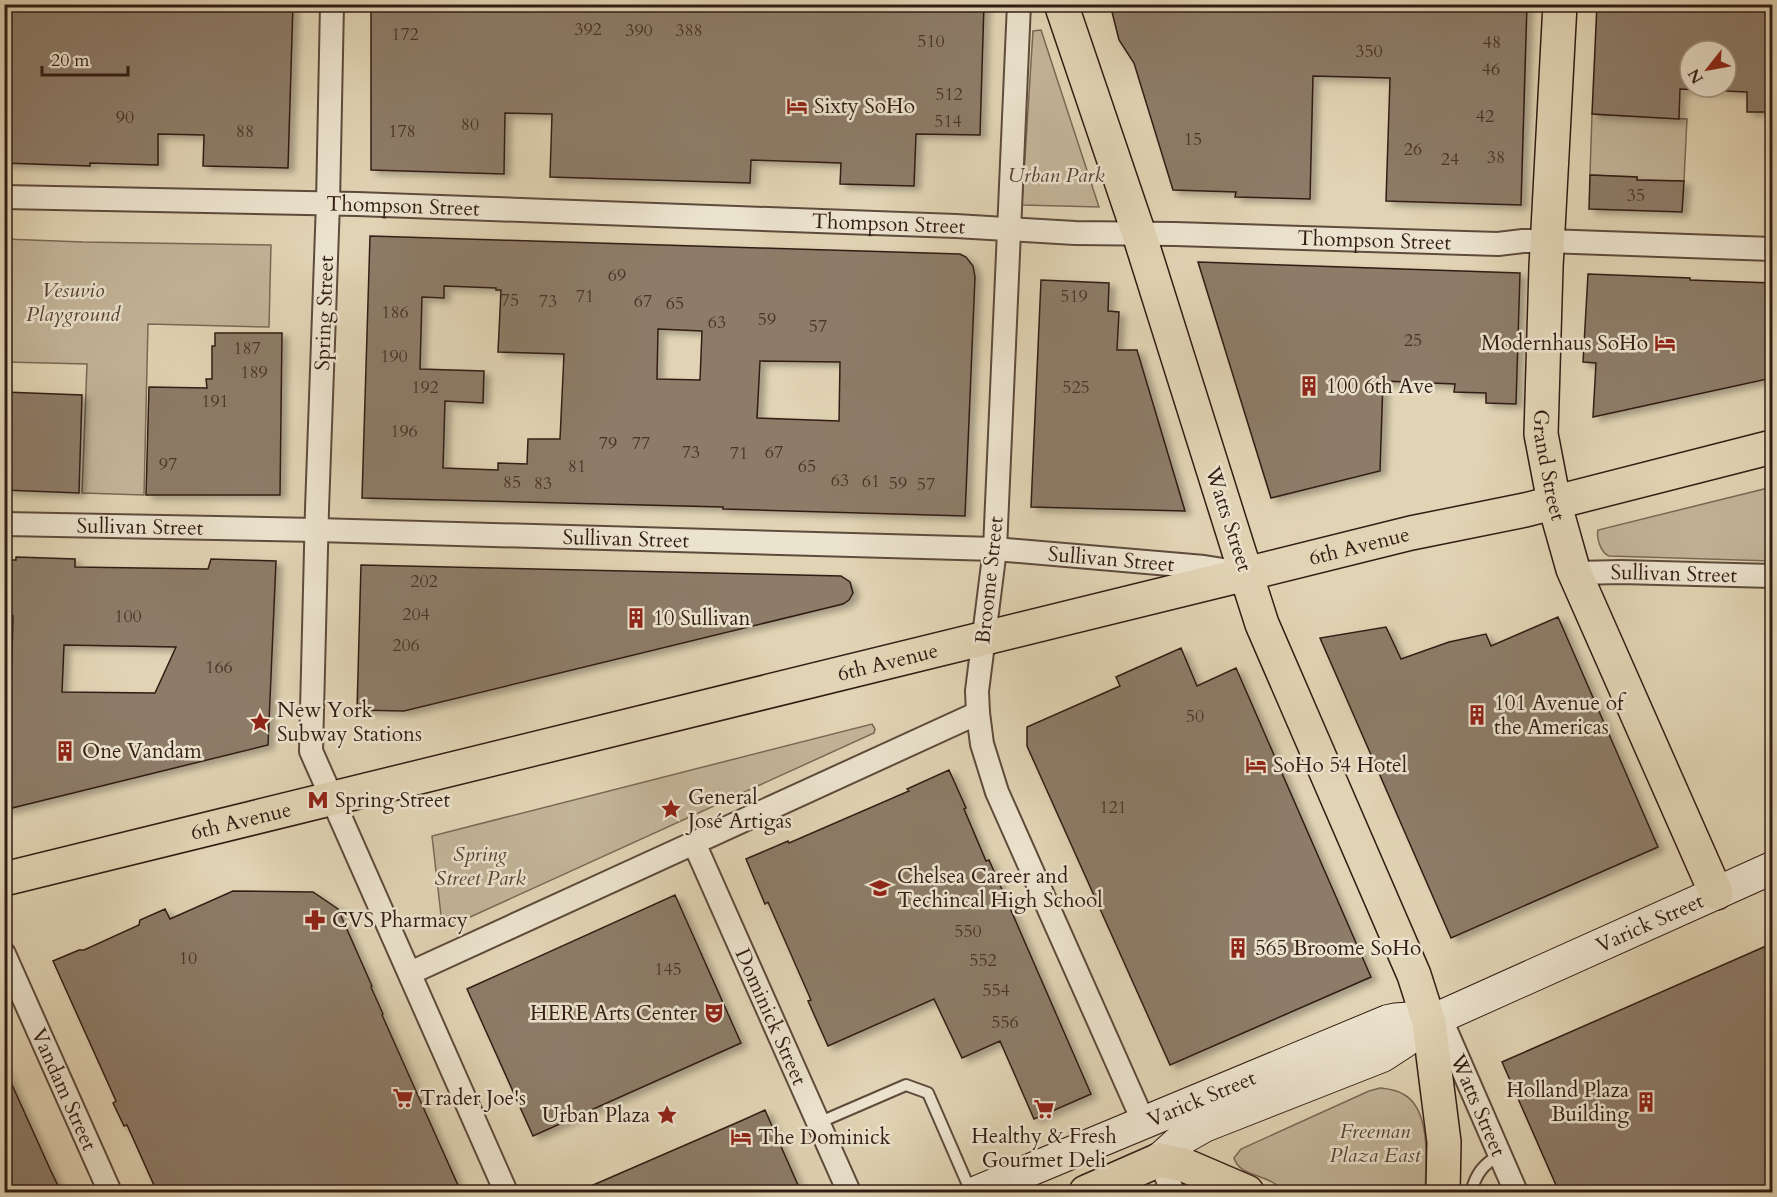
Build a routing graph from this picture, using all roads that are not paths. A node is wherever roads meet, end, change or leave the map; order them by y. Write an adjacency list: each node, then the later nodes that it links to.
1 (332, 4): 6 (street, Spring Street)
2 (1019, 4): 7 (street, Broome Street)
3 (1061, 4): 8 (main road, Watts Street)
4 (1560, 4): 9 (main road, Grand Street)
5 (4, 197): 6 (street, Thompson Street)
6 (328, 203): 7 (street, Thompson Street); 14 (street, Spring Street)
7 (1008, 229): 8 (street, Thompson Street); 15 (street, Broome Street)
8 (1139, 234): 9 (street, Thompson Street); 17 (main road, Watts Street)
9 (1547, 242): 10 (street, Thompson Street); 12 (main road, Grand Street)
10 (1773, 249)
11 (1773, 447): 12 (main road, 6th Avenue)
12 (1554, 502): 16 (main road, Grand Street); 17 (main road, 6th Avenue)
13 (4, 524): 14 (street, Sullivan Street)
14 (317, 530): 15 (street, Sullivan Street); 21 (street, Spring Street)
15 (995, 549): 17 (street, Sullivan Street); 19 (street, Broome Street)
16 (1575, 573): 18 (street, Sullivan Street); 25 (main road, Grand Street)
17 (1246, 574): 19 (main road, 6th Avenue); 28 (main road, Watts Street)
18 (1773, 576)
19 (983, 638): 20 (street, Broome Street); 21 (main road, 6th Avenue)
20 (978, 713): 22 (street); 30 (street, Broome Street)
21 (333, 799): 24 (main road, 6th Avenue); 27 (street, Spring Street)
22 (694, 843): 27 (street); 29 (street, Dominick Street)
23 (1773, 868): 25 (main road, Varick Street)
24 (4, 879)
25 (1716, 893): 28 (main road, Varick Street)
26 (4, 954): 33 (street, Vandam Street)
27 (410, 973): 34 (street, Spring Street)
28 (1435, 1020): 30 (main road, Varick Street); 31 (street, Watts Street); 32 (main road, Varick Street); 41 (main road)
29 (818, 1123): 35 (street, Dominick Street); 36 (lane)
30 (1143, 1123): 37 (main road, Varick Street)
31 (1500, 1155): 42 (lane); 43 (street, Watts Street)
32 (1159, 1160): 38 (main road, Varick Street); 39 (street); 40 (main road)
33 (110, 1192)
34 (506, 1192)
35 (849, 1192)
36 (972, 1192)
37 (976, 1192)
38 (1086, 1192)
39 (1173, 1192)
40 (1247, 1192)
41 (1443, 1192)
42 (1472, 1192)
43 (1516, 1192)

